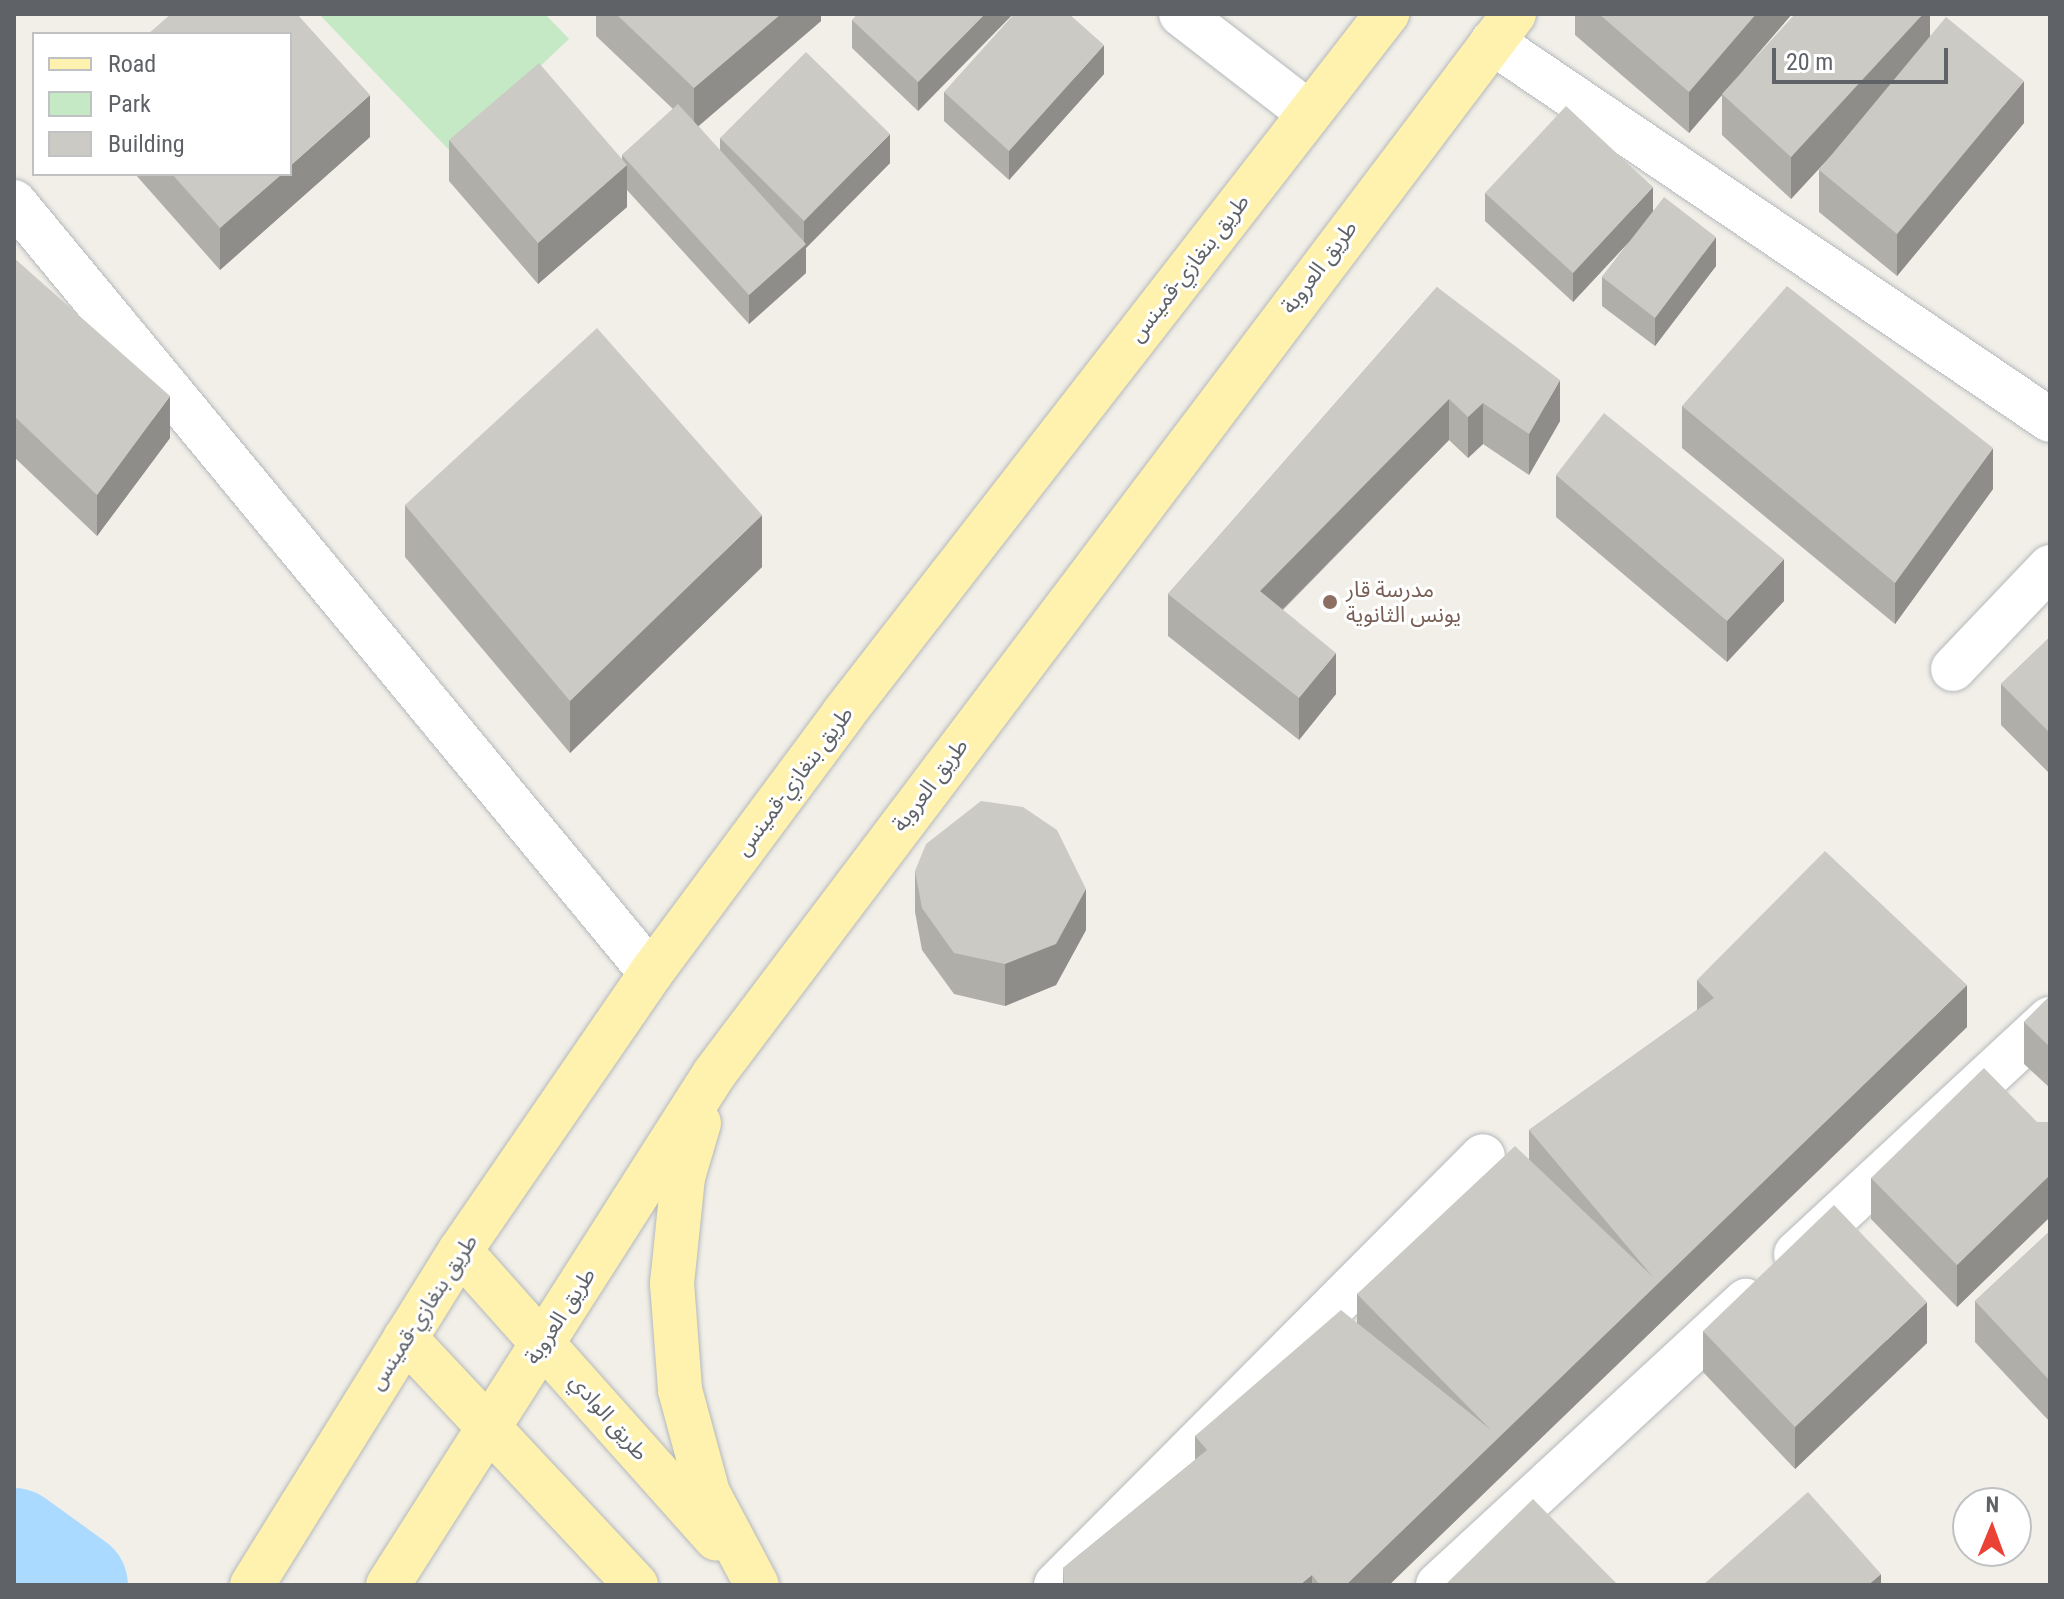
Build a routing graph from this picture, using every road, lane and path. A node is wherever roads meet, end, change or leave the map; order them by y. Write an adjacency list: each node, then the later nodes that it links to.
1 (1181, 14): 4 (street)
2 (1387, 14): 4 (main road, طريق بنغازي-قمينس)
3 (1503, 28): 6 (street); 11 (main road, طريق العروبة)
4 (1309, 113): 9 (main road, طريق بنغازي-قمينس)
5 (14, 202): 9 (street)
6 (2050, 420)
7 (2050, 567): 8 (street)
8 (1953, 669)
9 (651, 973): 13 (main road, طريق بنغازي-قمينس)
10 (2050, 1019): 22 (street)
11 (714, 1074): 15 (main road, طريق العروبة); 20 (main road)
12 (1483, 1156): 21 (street)
13 (460, 1251): 14 (main road, طريق بنغازي-قمينس); 15 (main road, طريق الوادي)
14 (405, 1338): 16 (main road); 17 (main road, طريق بنغازي-قمينس)
15 (543, 1342): 16 (main road, طريق العروبة); 20 (main road, طريق الوادي)
16 (489, 1422): 18 (main road, طريق العروبة); 19 (main road)
17 (252, 1585)
18 (388, 1585)
19 (636, 1585)
20 (757, 1585)
21 (1056, 1585)
22 (1438, 1585)

